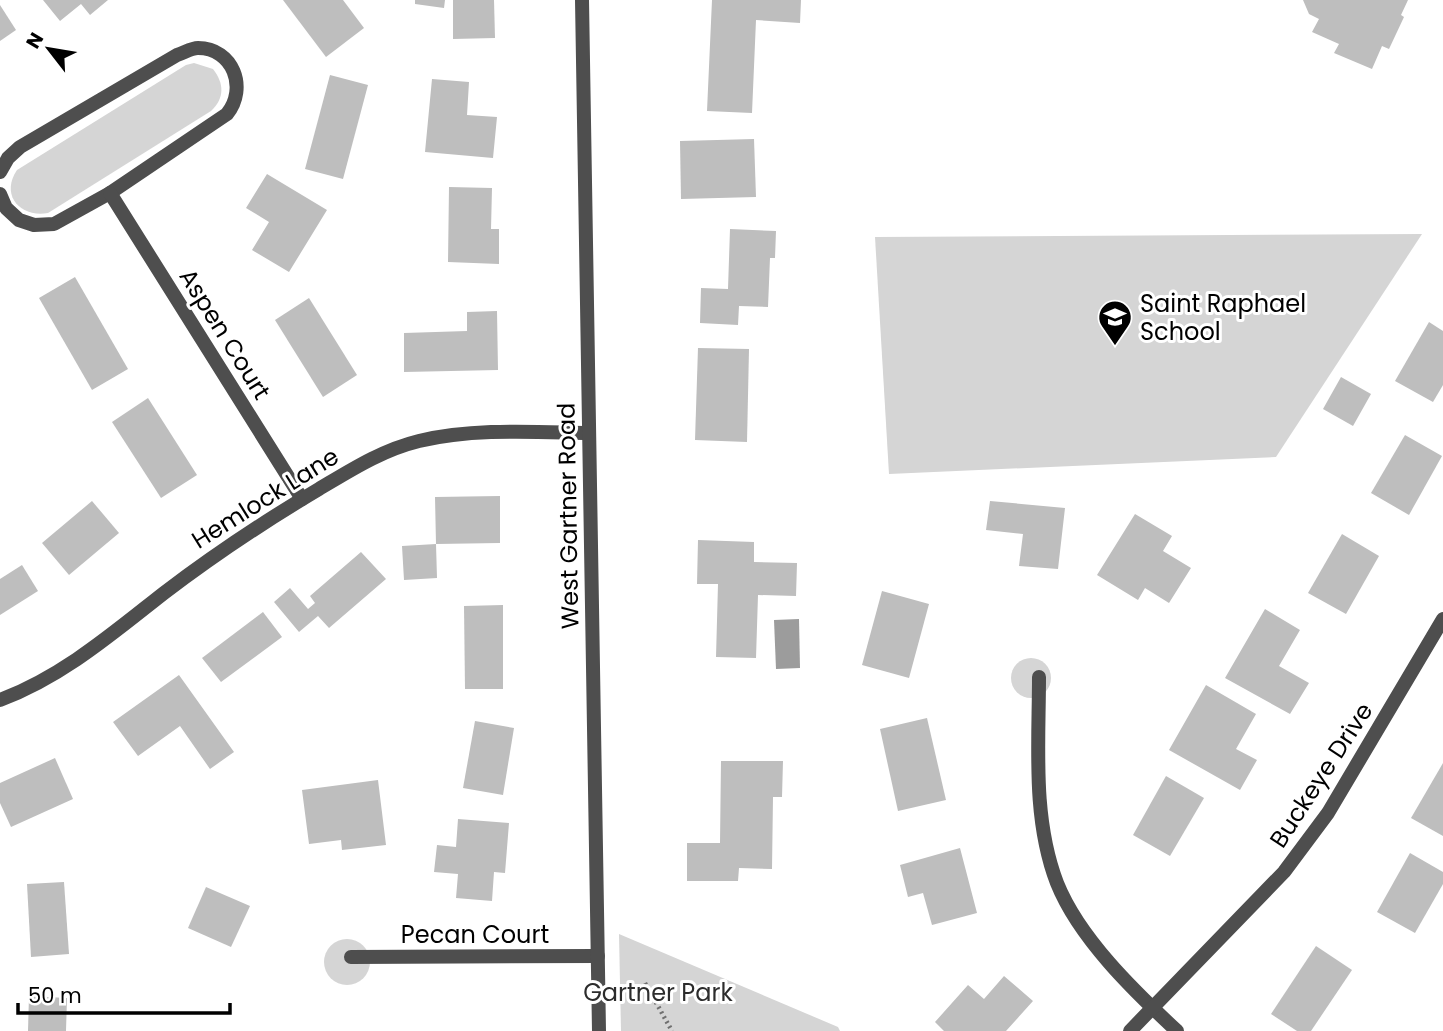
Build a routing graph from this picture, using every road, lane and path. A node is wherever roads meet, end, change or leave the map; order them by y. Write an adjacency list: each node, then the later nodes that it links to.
1 (582, 0): 5 (street, West Gartner Road)
2 (0, 172): 3 (street)
3 (110, 192): 4 (street); 6 (street, Aspen Court)
4 (0, 194)
5 (589, 433): 6 (street, Hemlock Lane); 10 (street, West Gartner Road)
6 (302, 499): 9 (street, Hemlock Lane)
7 (1443, 619): 13 (street, Buckeye Drive)
8 (1040, 677): 13 (street)
9 (0, 700)
10 (598, 956): 11 (street, Pecan Court); 14 (street, West Gartner Road)
11 (351, 957)
12 (645, 983): 15 (path)
13 (1152, 1008): 16 (street, Buckeye Drive); 17 (street)
14 (599, 1031)
15 (672, 1031)
16 (1130, 1031)
17 (1177, 1031)

